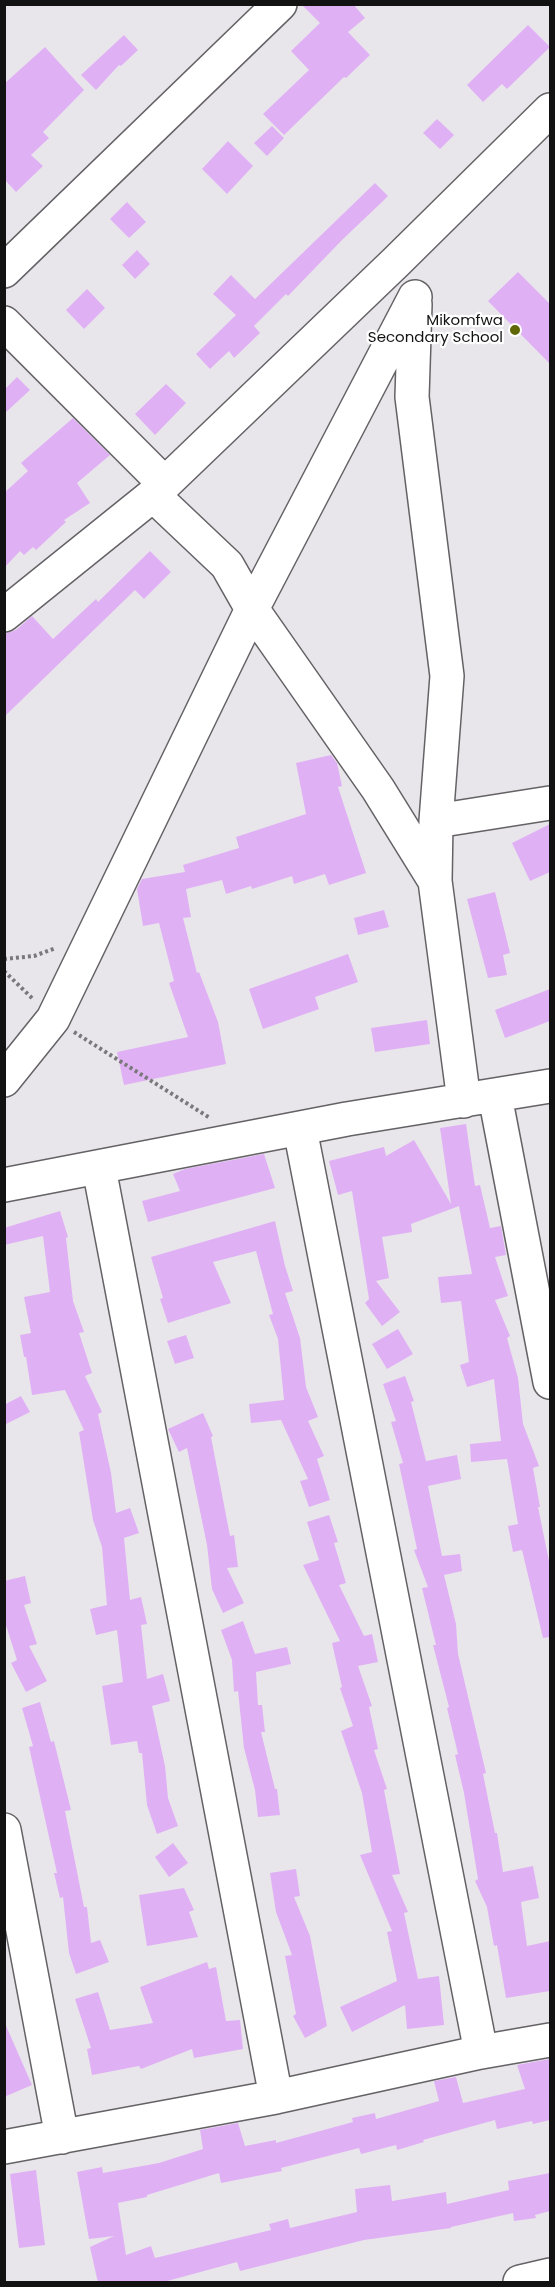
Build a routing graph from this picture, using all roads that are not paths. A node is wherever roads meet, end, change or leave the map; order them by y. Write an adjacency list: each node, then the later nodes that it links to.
1 (280, 4): 4 (street)
2 (550, 110): 3 (street)
3 (396, 262): 5 (street); 7 (street)
4 (4, 271)
5 (415, 297): 8 (street); 11 (street)
6 (4, 322): 7 (street)
7 (159, 489): 8 (street); 9 (street)
8 (252, 609): 12 (street); 13 (street)
9 (4, 615)
10 (550, 803): 11 (street)
11 (436, 821): 12 (street)
12 (435, 880): 15 (street)
13 (4, 1080)
14 (550, 1086): 15 (street)
15 (480, 1099): 16 (street); 19 (street)
16 (300, 1129): 17 (street); 22 (street)
17 (99, 1168): 18 (street); 23 (street)
18 (4, 1185)
19 (550, 1382)
20 (4, 1830): 24 (street)
21 (550, 2040): 22 (street)
22 (481, 2052): 23 (street)
23 (276, 2097): 24 (street)
24 (62, 2137): 25 (street)
25 (4, 2147)
26 (550, 2275): 27 (street)
27 (519, 2283)

